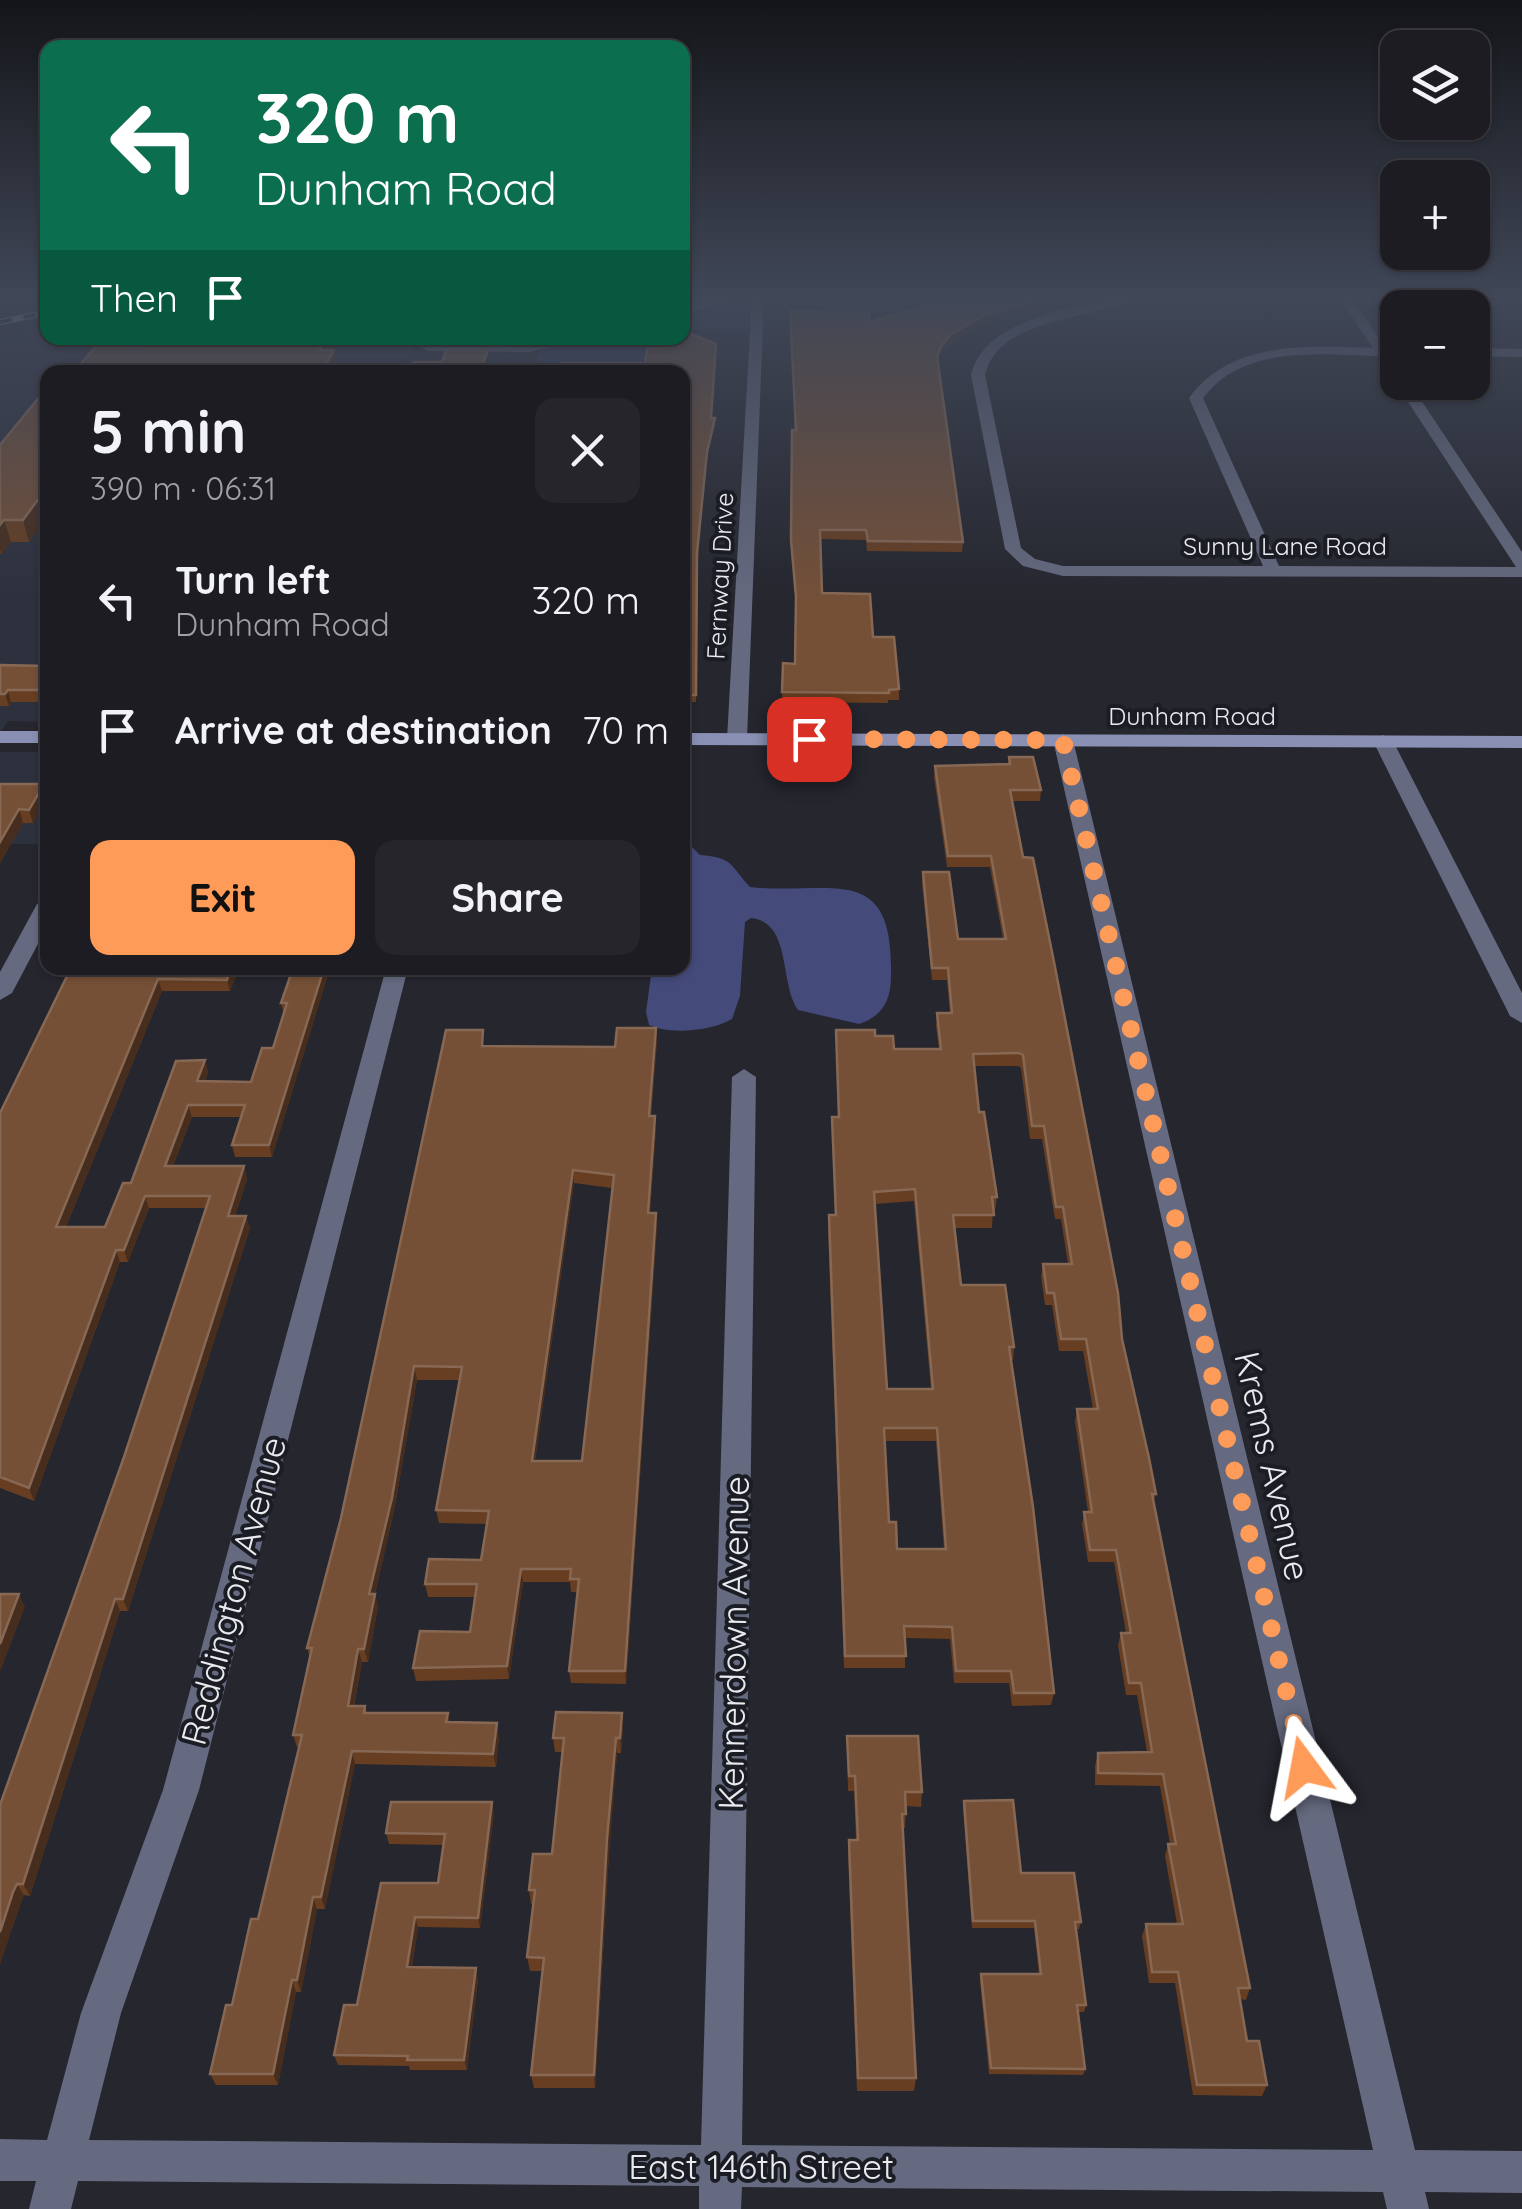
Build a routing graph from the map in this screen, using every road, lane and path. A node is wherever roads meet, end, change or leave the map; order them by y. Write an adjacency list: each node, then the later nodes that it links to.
1 (753, 399): 11 (street, Fernway Drive)
2 (984, 399): 6 (street, Sunny Lane Road)
3 (1196, 399): 6 (street)
4 (1414, 400): 5 (street)
5 (1522, 564)
6 (1273, 572): 7 (street, Sunny Lane Road)
7 (1522, 572)
8 (0, 737): 9 (street)
9 (40, 737)
10 (690, 739): 11 (street, Dunham Road)
11 (736, 739): 12 (street, Dunham Road)
12 (1063, 740): 13 (street, Dunham Road); 24 (street, Krems Avenue)
13 (1383, 741): 14 (street, Dunham Road); 18 (street)
14 (1522, 742)
15 (40, 919): 17 (street)
16 (395, 975): 21 (street, Reddington Avenue)
17 (0, 993)
18 (1522, 1016)
19 (744, 1078): 22 (street, Kennerdown Avenue)
20 (0, 2160): 21 (street, East 146th Street)
21 (63, 2160): 22 (street, East 146th Street); 25 (street, Reddington Avenue)
22 (722, 2166): 24 (street, East 146th Street); 26 (street, Kennerdown Avenue)
23 (1522, 2172): 24 (street, East 146th Street)
24 (1403, 2190)
25 (50, 2209)
26 (720, 2209)

